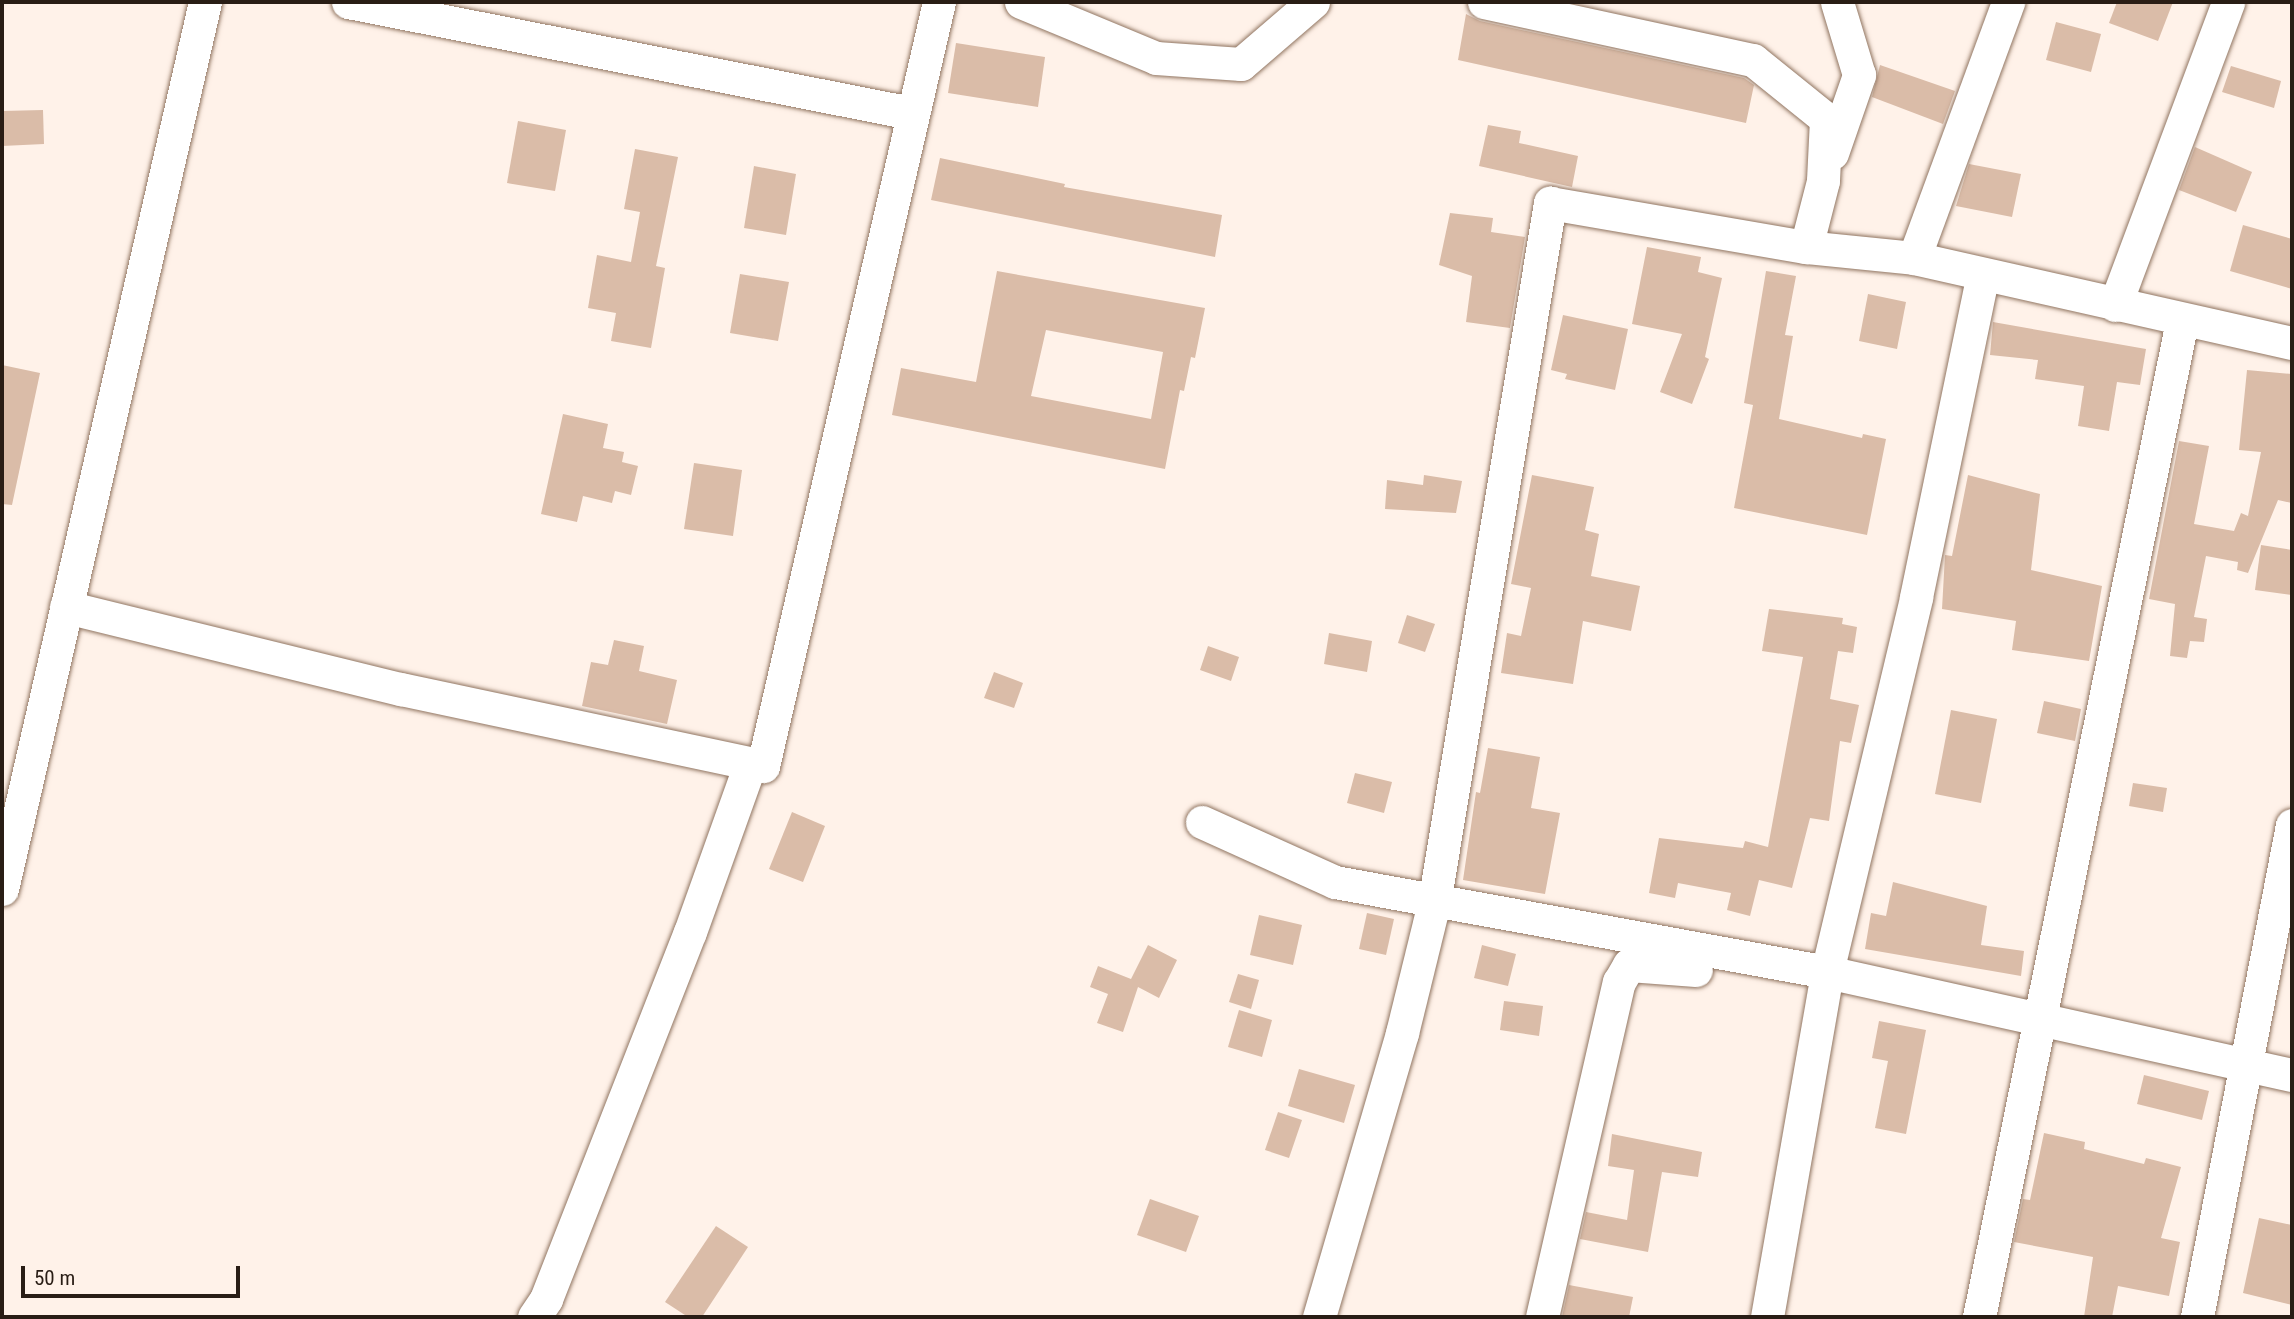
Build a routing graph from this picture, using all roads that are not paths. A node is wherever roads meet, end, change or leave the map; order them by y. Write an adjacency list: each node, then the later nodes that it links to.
1 (205, 2): 18 (street)
2 (348, 2): 10 (street)
3 (939, 2): 10 (street)
4 (1021, 2): 5 (street)
5 (1313, 2)
6 (1484, 2): 11 (street)
7 (1837, 2): 11 (street)
8 (2007, 2): 13 (street)
9 (2228, 2): 15 (street)
10 (911, 113): 19 (street)
11 (1823, 181): 12 (street)
12 (1806, 247): 13 (street); 23 (street)
13 (1914, 258): 14 (street)
14 (1982, 277): 15 (street); 24 (street)
15 (2115, 305): 16 (street)
16 (2182, 321): 17 (street); 25 (street)
17 (2292, 343)
18 (66, 607): 19 (street); 22 (street)
19 (750, 764): 28 (street)
20 (1202, 822): 23 (street)
21 (2292, 825): 26 (street)
22 (2, 889)
23 (1434, 903): 24 (street); 29 (street)
24 (1827, 972): 25 (street); 30 (street); 31 (street)
25 (2040, 1021): 26 (street); 32 (street)
26 (2245, 1067): 27 (street); 33 (street)
27 (2292, 1075)
28 (534, 1317)
29 (1319, 1317)
30 (1542, 1317)
31 (1767, 1317)
32 (1979, 1317)
33 (2197, 1317)

